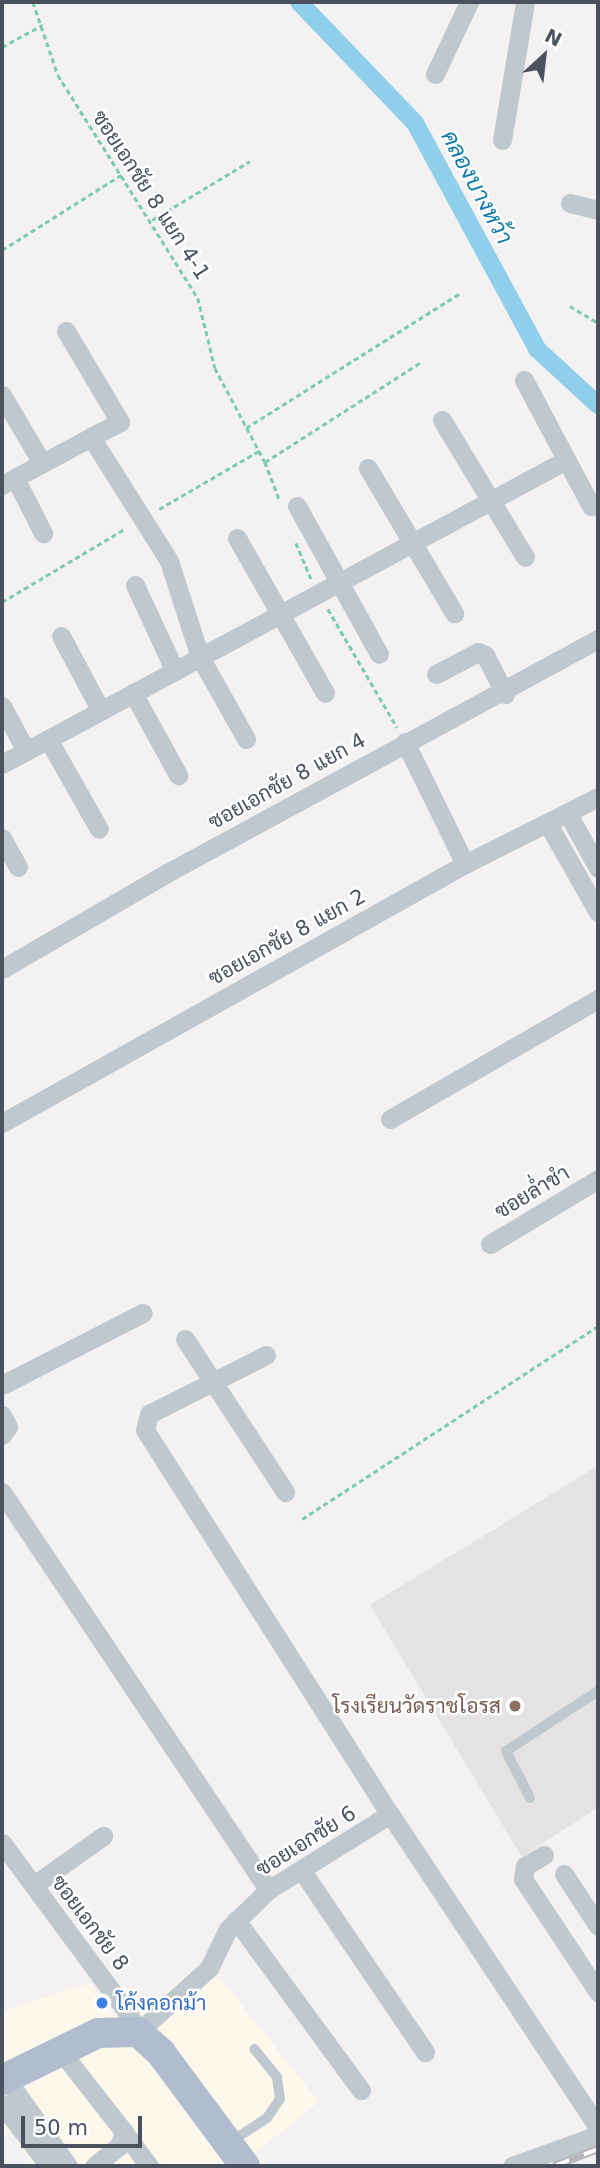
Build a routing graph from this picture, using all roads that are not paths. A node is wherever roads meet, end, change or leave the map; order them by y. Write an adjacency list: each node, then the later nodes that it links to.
1 (469, 2): 3 (street)
2 (525, 2): 4 (street)
3 (435, 74)
4 (502, 140)
5 (570, 203): 6 (street)
6 (598, 210)
7 (66, 331): 11 (street)
8 (524, 380): 12 (street)
9 (2, 395): 13 (street)
10 (442, 420): 16 (street)
11 (91, 437): 13 (street); 30 (street)
12 (566, 460): 16 (street); 17 (street)
13 (42, 463): 15 (street)
14 (368, 468): 21 (street)
15 (8, 482): 19 (street)
16 (491, 501): 21 (street); 22 (street)
17 (591, 506)
18 (290, 508): 23 (street)
19 (43, 533)
20 (237, 538): 26 (street)
21 (412, 543): 23 (street); 25 (street)
22 (525, 556)
23 (339, 582): 26 (street); 29 (street)
24 (135, 585): 31 (street)
25 (454, 613)
26 (280, 614): 30 (street); 34 (street)
27 (61, 636): 37 (street)
28 (598, 639): 35 (street, ซอยเอกชัย 8 แยก 4)
29 (379, 654)
30 (200, 657): 31 (street); 39 (street)
31 (175, 671): 33 (street)
32 (436, 674): 35 (street)
33 (133, 693): 37 (street); 43 (street)
34 (325, 693)
35 (505, 694): 40 (street, ซอยเอกชัย 8 แยก 4)
36 (2, 706): 41 (street)
37 (101, 711): 38 (street)
38 (48, 739): 41 (street); 47 (street)
39 (246, 739)
40 (405, 743): 49 (street); 53 (street, ซอยเอกชัย 8 แยก 4)
41 (26, 751): 42 (street)
42 (2, 764)
43 (178, 775)
44 (598, 797): 45 (street, ซอยเอกชัย 8 แยก 2)
45 (568, 814): 46 (street, ซอยเอกชัย 8 แยก 2); 51 (street)
46 (548, 824): 49 (street, ซอยเอกชัย 8 แยก 2); 52 (street)
47 (99, 829)
48 (2, 838): 50 (street)
49 (465, 864): 56 (street, ซอยเอกชัย 8 แยก 2)
50 (18, 867)
51 (598, 868)
52 (598, 912)
53 (2, 969)
54 (598, 999): 55 (street)
55 (390, 1119)
56 (2, 1123)
57 (598, 1179): 58 (street, ซอยล่ำชำ)
58 (490, 1244)
59 (143, 1313): 63 (street)
60 (185, 1339): 62 (street)
61 (266, 1355): 62 (street)
62 (214, 1384): 67 (street); 70 (street)
63 (2, 1385)
64 (2, 1415): 65 (street)
65 (2, 1435)
66 (2, 1492): 77 (street)
67 (285, 1492)
68 (598, 1691): 69 (lane)
69 (530, 1798)
70 (390, 1814): 74 (street, ซอยเอกชัย 6); 87 (street)
71 (103, 1836): 76 (street)
72 (2, 1843): 76 (street, ซอยเอกชัย 8)
73 (544, 1855): 80 (street)
74 (302, 1871): 77 (street, ซอยเอกชัย 6); 84 (street)
75 (564, 1874): 79 (street)
76 (34, 1885): 81 (street, ซอยเอกชัย 8)
77 (268, 1890): 78 (street, ซอยเอกชัย 6)
78 (236, 1920): 81 (street, ซอยเอกชัย 6); 86 (street)
79 (598, 1923)
80 (598, 1992)
81 (138, 2032): 82 (main road); 90 (main road)
82 (60, 2049): 85 (main road); 88 (street)
83 (254, 2049): 90 (lane)
84 (425, 2052)
85 (3, 2087): 91 (street); 92 (street)
86 (361, 2090)
87 (598, 2127)
88 (124, 2132): 93 (street); 94 (street)
89 (598, 2135): 95 (street)
90 (236, 2155)
91 (49, 2166)
92 (68, 2166)
93 (94, 2166)
94 (149, 2166)
95 (512, 2166)

